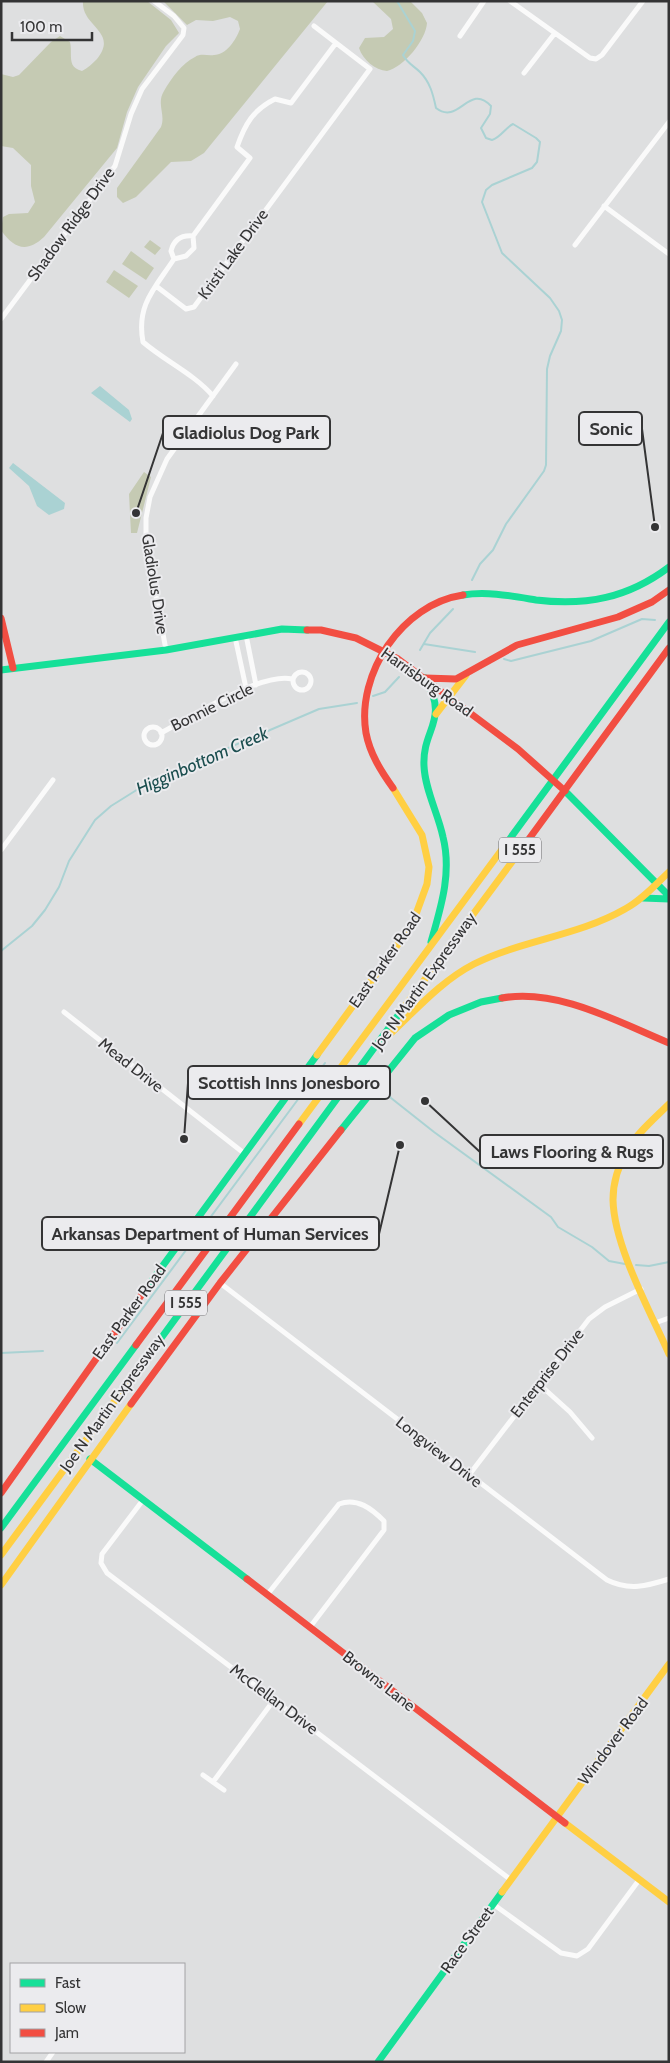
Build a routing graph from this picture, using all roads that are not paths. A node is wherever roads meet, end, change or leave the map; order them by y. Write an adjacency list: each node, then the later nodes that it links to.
1 (154, 1): 17 (street, Shadow Ridge Drive)
2 (484, 1): 7 (street)
3 (510, 1): 6 (street)
4 (641, 2): 6 (street)
5 (314, 26): 8 (street)
6 (555, 33): 9 (street)
7 (460, 36)
8 (336, 43): 12 (street); 16 (street, Kristi Lake Drive)
9 (524, 73)
10 (669, 122): 11 (street)
11 (604, 206): 13 (street); 14 (street)
12 (193, 236): 15 (street); 15 (street)
13 (574, 245)
14 (669, 254)
15 (174, 259): 16 (street)
16 (156, 286): 19 (street)
17 (1, 320)
18 (236, 364): 19 (street, Gladiolus Drive)
19 (213, 396): 27 (street, Gladiolus Drive)
20 (669, 567): 28 (main road, East Parker Road)
21 (669, 590): 31 (main road)
22 (1, 618): 29 (main road)
23 (669, 622): 45 (main road, Joe N Martin Expressway / I 555)
24 (246, 635): 25 (main road, Harrisburg Road); 28 (main road, Harrisburg Road); 34 (street)
25 (235, 637): 27 (main road, Harrisburg Road); 35 (street)
26 (669, 648): 48 (main road, Joe N Martin Expressway / I 555)
27 (166, 650): 29 (main road, Harrisburg Road)
28 (384, 651): 32 (main road, Harrisburg Road); 50 (main road, East Parker Road)
29 (13, 668): 30 (main road, Harrisburg Road)
30 (1, 670)
31 (470, 672): 32 (main road); 36 (main road)
32 (425, 678): 36 (main road, Harrisburg Road); 37 (main road)
33 (292, 679): 34 (street, Bonnie Circle)
34 (256, 685): 35 (street, Bonnie Circle)
35 (246, 688): 38 (street, Bonnie Circle)
36 (451, 697): 37 (main road); 42 (main road, Harrisburg Road)
37 (434, 716): 45 (main road)
38 (161, 733)
39 (52, 780): 40 (street)
40 (1, 850)
41 (669, 872): 42 (main road)
42 (656, 883): 43 (main road, Harrisburg Road); 44 (main road)
43 (669, 897): 44 (main road)
44 (643, 898): 48 (main road)
45 (429, 948): 62 (main road, Joe N Martin Expressway / I 555)
46 (64, 1012): 50 (street, Mead Drive)
47 (669, 1043): 51 (main road)
48 (372, 1052): 63 (main road, Joe N Martin Expressway / I 555)
49 (669, 1104): 52 (main road)
50 (245, 1154): 60 (main road, East Parker Road)
51 (220, 1284): 58 (main road); 59 (street, Longview Drive)
52 (641, 1289): 54 (main road); 56 (street, Enterprise Drive)
53 (669, 1318): 54 (street)
54 (655, 1322): 55 (main road)
55 (669, 1354)
56 (539, 1384): 57 (street); 59 (street, Enterprise Drive)
57 (592, 1438)
58 (90, 1459): 61 (main road, Browns Lane); 65 (main road)
59 (469, 1475): 64 (street, Longview Drive)
60 (1, 1493)
61 (143, 1500): 66 (main road, Browns Lane); 69 (street, McClellan Drive)
62 (1, 1528)
63 (1, 1555)
64 (669, 1579)
65 (1, 1585)
66 (266, 1595): 67 (main road, Browns Lane); 67 (street)
67 (310, 1627): 73 (main road, Browns Lane)
68 (669, 1664): 73 (main road, Windover Road)
69 (274, 1700): 71 (street); 74 (street, McClellan Drive)
70 (204, 1775): 71 (street)
71 (214, 1782): 72 (street)
72 (224, 1790)
73 (557, 1817): 74 (main road, Race Street); 75 (main road, Browns Lane)
74 (511, 1880): 77 (main road, Race Street)
75 (639, 1880): 76 (main road, Browns Lane); 77 (street)
76 (669, 1902)
77 (493, 1904): 78 (main road, Race Street)
78 (378, 2062)

